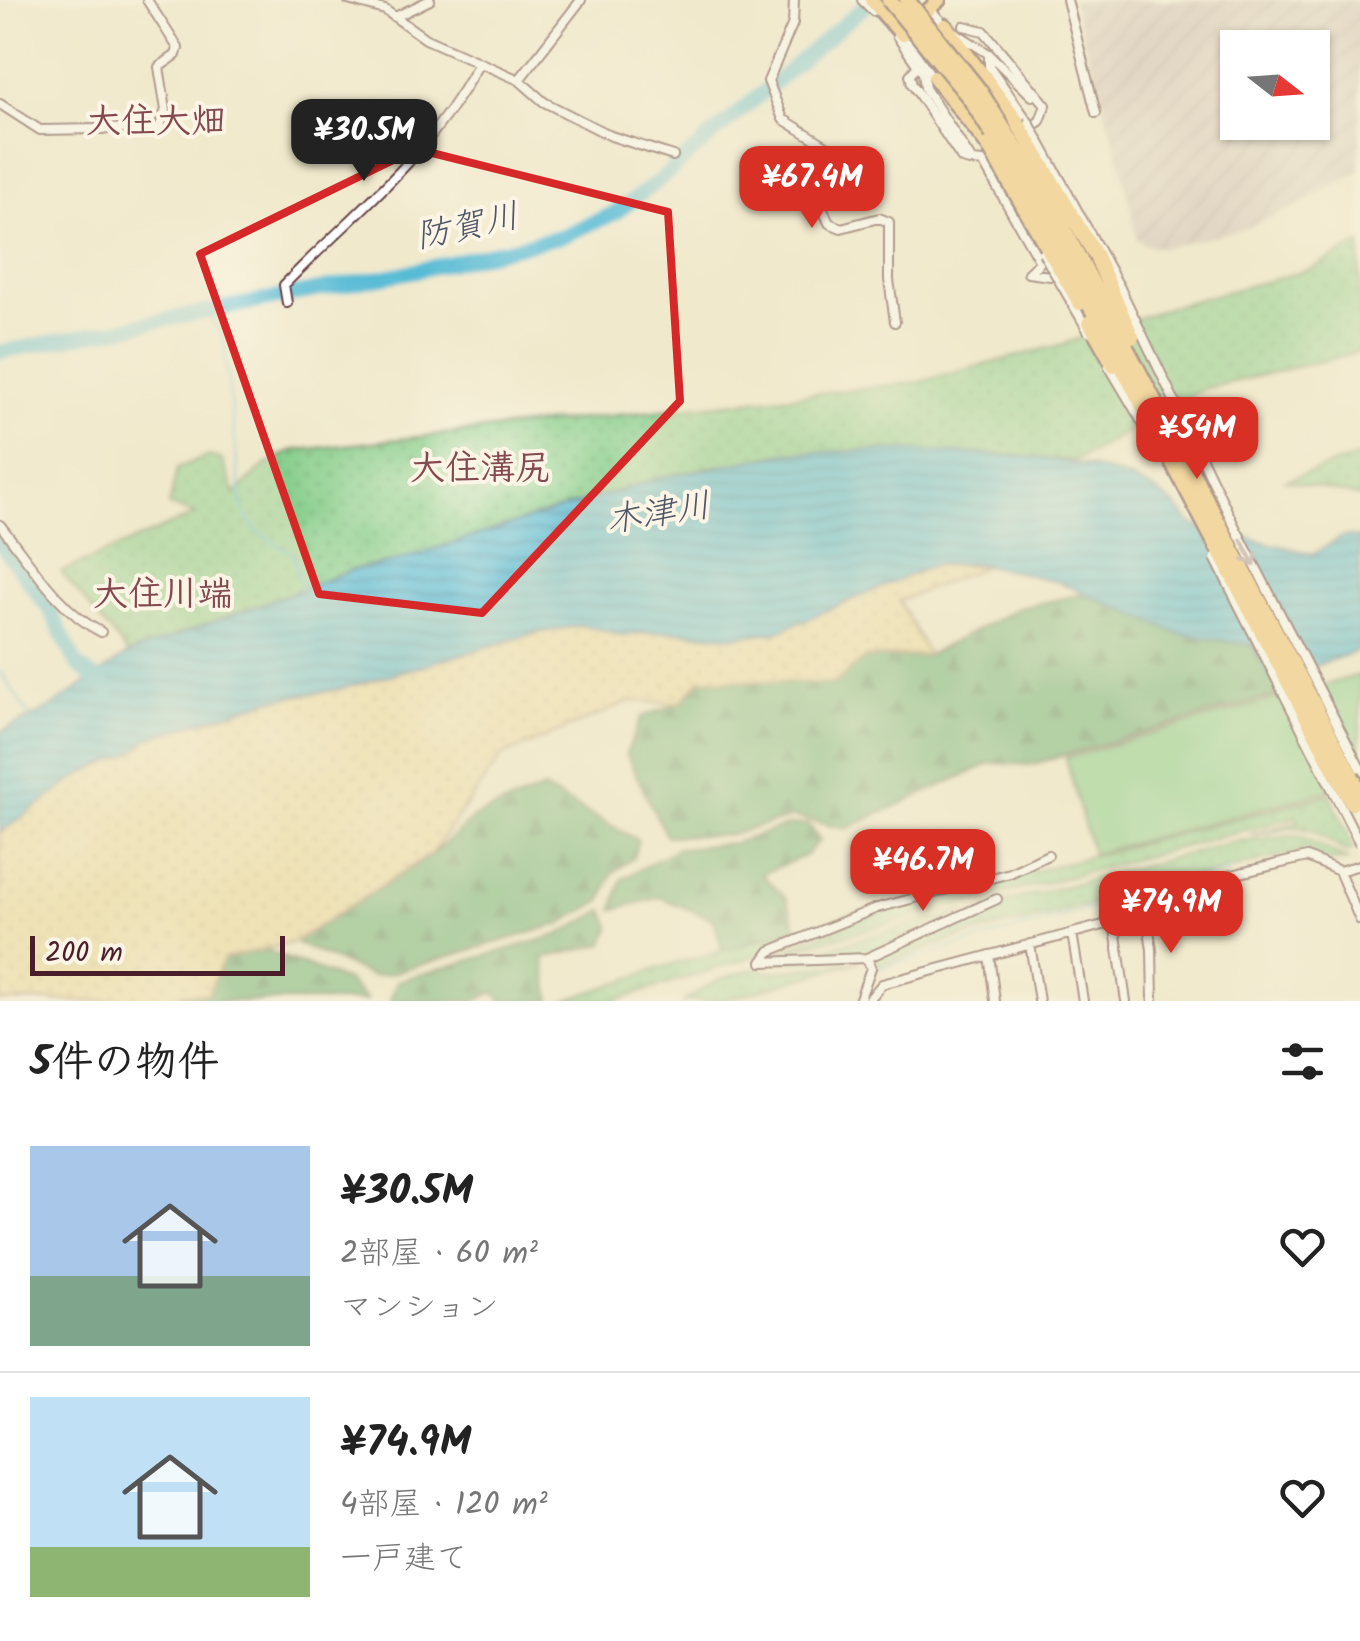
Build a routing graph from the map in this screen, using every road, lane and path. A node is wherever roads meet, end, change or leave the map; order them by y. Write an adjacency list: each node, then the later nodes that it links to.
1 (147, 0): 22 (street)
2 (348, 0): 11 (street)
3 (430, 0): 13 (street)
4 (581, 0): 21 (street)
5 (794, 0): 32 (street)
6 (862, 0): 28 (street)
7 (870, 0): 12 (main road)
8 (906, 0): 34 (highway, bridge)
9 (1067, 0): 24 (street)
10 (931, 3): 14 (street); 16 (main road)
11 (378, 4): 13 (street)
12 (885, 6): 16 (main road); 33 (highway, bridge)
13 (395, 17): 18 (street)
14 (944, 26): 17 (street); 25 (highway)
15 (964, 26): 23 (street)
16 (902, 35): 20 (street)
17 (989, 54): 23 (street); 25 (street)
18 (478, 66): 21 (street); 31 (street)
19 (915, 69): 28 (street)
20 (935, 77): 26 (highway)
21 (520, 80): 27 (street)
22 (0, 104)
23 (1045, 109): 29 (street)
24 (1096, 113)
25 (1023, 122): 34 (highway, bridge); 37 (street, one-way to 37, bridge)
26 (985, 147): 33 (highway, bridge); 39 (street, bridge)
27 (673, 156)
28 (972, 161): 29 (street)
29 (983, 162): 30 (street)
30 (1050, 276)
31 (287, 303)
32 (895, 322)
33 (1155, 428): 38 (highway, bridge)
34 (1200, 487): 38 (highway, bridge)
35 (0, 525): 36 (street)
36 (102, 632)
37 (1360, 768)
38 (1357, 804)
39 (1360, 844)
40 (1048, 855): 50 (street)
41 (1360, 865): 42 (street)
42 (1338, 871): 44 (street); 45 (street)
43 (997, 899): 50 (street)
44 (1148, 913): 46 (street); 57 (street)
45 (1360, 920)
46 (1114, 922): 47 (street); 56 (street)
47 (1072, 933): 48 (street); 55 (street)
48 (1030, 944): 49 (street); 54 (street)
49 (990, 955): 52 (street); 53 (street)
50 (867, 958): 51 (street)
51 (859, 1001)
52 (868, 1001)
53 (996, 1001)
54 (1039, 1001)
55 (1083, 1001)
56 (1126, 1001)
57 (1152, 1001)

